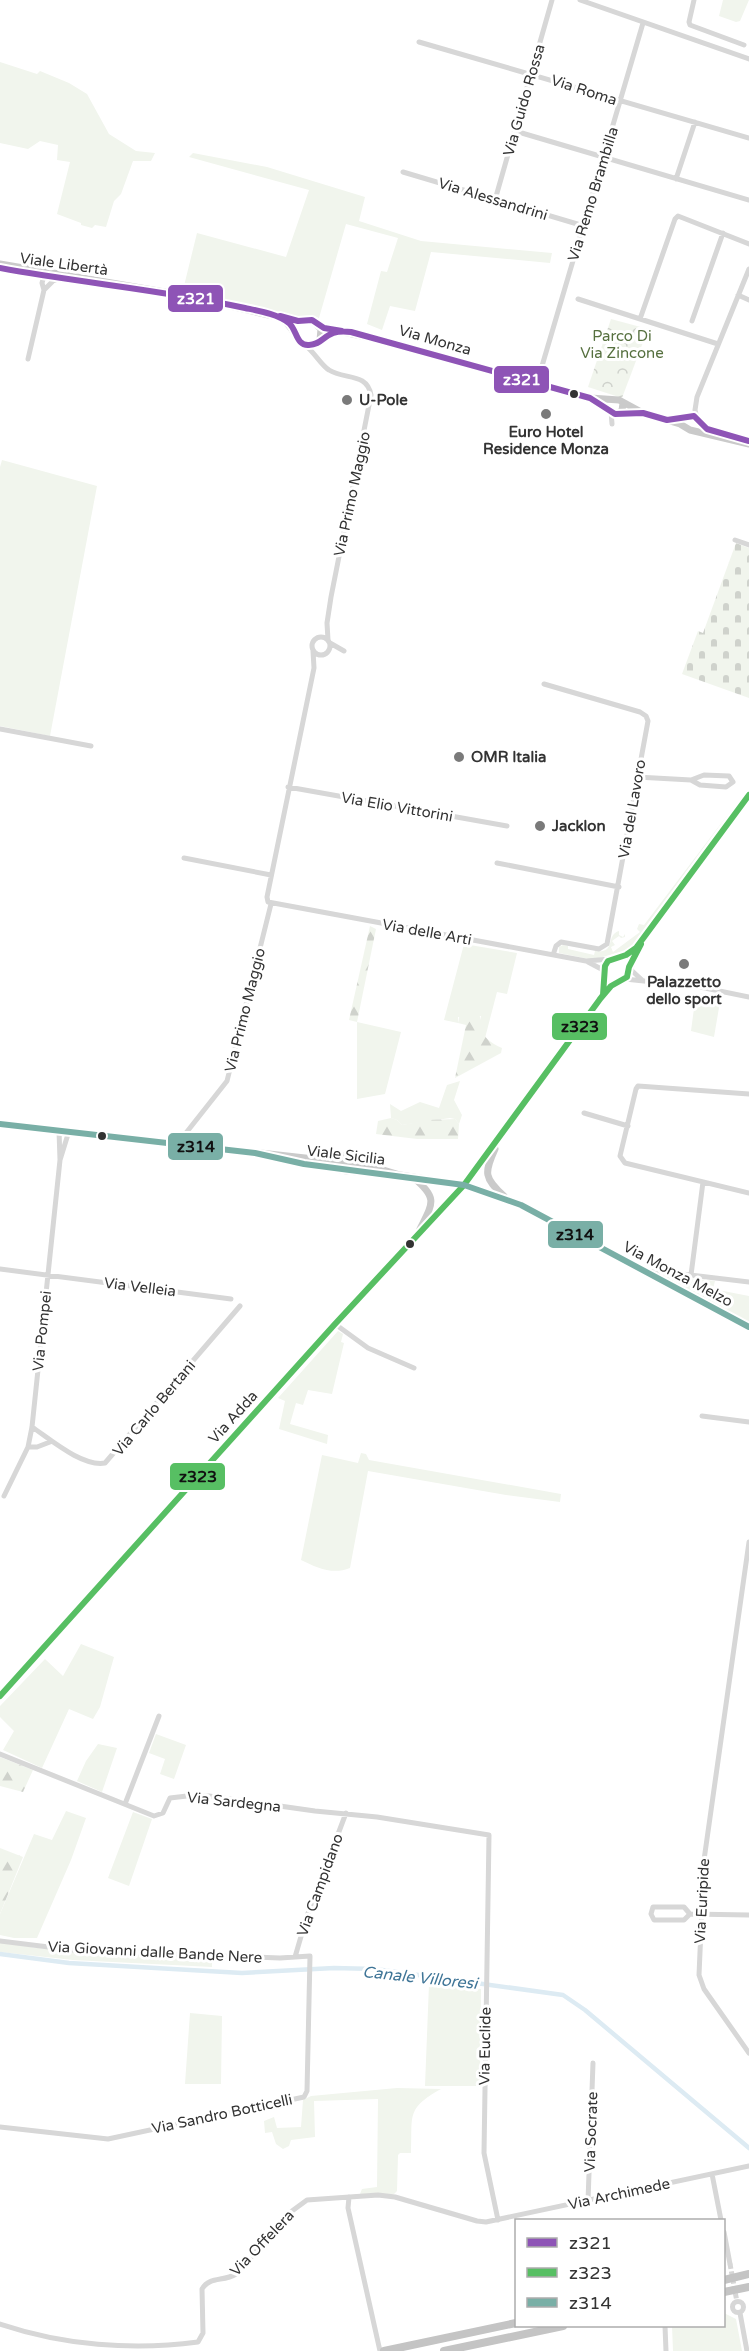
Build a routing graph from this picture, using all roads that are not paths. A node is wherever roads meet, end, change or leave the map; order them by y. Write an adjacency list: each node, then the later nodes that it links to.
1 (552, 0): 10 (street, Via Guido Rossa)
2 (580, 0): 4 (street)
3 (694, 0): 5 (street)
4 (644, 23): 8 (street); 11 (street, Via Remo Brambilla)
5 (725, 38): 7 (street); 8 (street)
6 (419, 42): 10 (street, Via Roma)
7 (744, 45)
8 (722, 49): 9 (street)
9 (749, 59)
10 (531, 73): 11 (street, Via Roma); 13 (street, Via Guido Rossa)
11 (621, 101): 12 (street, Via Roma); 15 (street, Via Remo Brambilla)
12 (695, 122): 14 (street, Via Roma); 17 (street)
13 (515, 131): 15 (street); 18 (street, Via Guido Rossa)
14 (749, 138)
15 (604, 158): 17 (street); 20 (street, Via Remo Brambilla)
16 (403, 172): 18 (street, Via Alessandrini)
17 (676, 179): 19 (street)
18 (495, 200): 20 (street, Via Alessandrini)
19 (749, 200)
20 (584, 226): 43 (street, Via Remo Brambilla)
21 (723, 233): 22 (street); 32 (street); 34 (street)
22 (749, 244)
23 (0, 266): 25 (main road, Viale Libertà); 26 (main road, Viale Libertà)
24 (749, 269): 28 (street)
25 (44, 276): 26 (main road, Viale Libertà); 27 (street)
26 (60, 277): 27 (street); 31 (main road, Viale Libertà)
27 (44, 290): 41 (street)
28 (738, 295): 30 (street); 40 (street)
29 (578, 299): 32 (street)
30 (749, 300)
31 (264, 313): 33 (main road, Viale Libertà); 37 (main road)
32 (640, 319): 40 (street)
33 (303, 321): 35 (main road); 37 (main road)
34 (692, 321)
35 (320, 327): 36 (main road, Via Monza); 38 (main road)
36 (341, 331): 38 (main road); 44 (main road, Via Monza)
37 (296, 333): 39 (main road)
38 (319, 341): 39 (main road); 42 (street)
39 (305, 345): 42 (street, Via Primo Maggio)
40 (718, 345): 52 (street)
41 (28, 359)
42 (321, 360): 58 (street, Via Primo Maggio)
43 (542, 366): 44 (street); 45 (street)
44 (524, 379): 45 (main road, Via Monza)
45 (551, 387): 46 (main road, Via Monza)
46 (590, 398): 47 (main road, Via Monza); 49 (main road, Via Monza)
47 (614, 400): 48 (main road); 49 (main road)
48 (623, 403): 50 (main road); 51 (main road)
49 (610, 410): 50 (main road)
50 (620, 413): 51 (main road)
51 (643, 413): 53 (main road)
52 (693, 419): 53 (main road); 54 (main road); 54 (main road); 55 (main road)
53 (667, 420): 54 (main road)
54 (689, 428): 55 (main road)
55 (749, 442)
56 (735, 540): 57 (street)
57 (749, 545)
58 (327, 623): 59 (street, Via Primo Maggio); 60 (street, Via Primo Maggio)
59 (318, 638): 60 (street); 61 (street, Via Primo Maggio)
60 (329, 641): 62 (street, Via Primo Maggio); 62 (street)
61 (313, 651): 62 (street); 63 (street, Via Primo Maggio)
62 (327, 654): 63 (street, Via Primo Maggio)
63 (314, 668): 69 (street, Via Primo Maggio)
64 (544, 684): 67 (street, Via del Lavoro)
65 (0, 729): 66 (street)
66 (91, 746)
67 (637, 777): 68 (street); 75 (street, Via del Lavoro)
68 (691, 780): 68 (street)
69 (288, 787): 71 (street, Via Elio Vittorini); 74 (street, Via Primo Maggio)
70 (749, 795): 77 (main road)
71 (507, 826)
72 (184, 858): 74 (street)
73 (497, 863): 75 (street)
74 (271, 875): 76 (street, Via Primo Maggio)
75 (619, 887): 78 (street, Via del Lavoro)
76 (270, 903): 78 (street, Via delle Arti); 93 (street, Via Primo Maggio)
77 (649, 931): 79 (main road); 81 (main road)
78 (553, 955): 80 (street, Via delle Arti)
79 (614, 958): 80 (street, Via delle Arti); 81 (main road); 82 (main road)
80 (586, 961): 82 (street, Via delle Arti)
81 (629, 968): 83 (main road); 84 (street)
82 (605, 972): 83 (main road); 85 (main road)
83 (621, 981): 84 (street); 85 (main road)
84 (645, 981): 86 (street)
85 (603, 995): 94 (main road)
86 (749, 997)
87 (749, 1094): 90 (street)
88 (584, 1113): 90 (street)
89 (0, 1124): 91 (main road, Viale Sicilia)
90 (628, 1126): 104 (street)
91 (59, 1131): 92 (main road, Viale Sicilia); 98 (street, Via Pompei)
92 (69, 1131): 95 (main road, Viale Sicilia); 98 (street, Via Pompei)
93 (182, 1138)
94 (499, 1138): 105 (main road, Via Adda); 107 (main road)
95 (255, 1153): 97 (main road, Viale Sicilia); 100 (main road, Viale Sicilia)
96 (346, 1155): 97 (main road); 99 (main road); 100 (main road); 101 (main road)
97 (305, 1158): 100 (main road, Viale Sicilia)
98 (60, 1160): 111 (street, Via Pompei)
99 (353, 1165): 100 (main road); 100 (main road, Viale Sicilia); 101 (main road, Viale Sicilia)
100 (342, 1168): 102 (main road, Viale Sicilia)
101 (380, 1169): 102 (main road, Viale Sicilia)
102 (400, 1174): 103 (main road, Viale Sicilia)
103 (413, 1176): 105 (main road, Viale Sicilia); 108 (main road)
104 (703, 1182): 106 (street); 112 (street)
105 (464, 1185): 107 (main road, Via Monza Melzo); 108 (main road, Via Adda)
106 (749, 1193)
107 (505, 1198): 110 (main road, Via Monza Melzo)
108 (419, 1234): 116 (main road, Via Adda)
109 (0, 1269): 111 (street, Via Velleia)
110 (647, 1273): 112 (street); 117 (main road, Via Monza Melzo)
111 (48, 1275): 114 (street, Via Velleia); 121 (street, Via Pompei)
112 (691, 1275): 113 (street)
113 (749, 1282)
114 (231, 1299)
115 (240, 1306): 122 (street, Via Carlo Bertani)
116 (335, 1324): 118 (street); 126 (main road, Via Adda)
117 (749, 1327)
118 (414, 1368)
119 (702, 1416): 120 (street)
120 (749, 1422)
121 (32, 1427): 122 (street, Via Carlo Bertani); 123 (street, Via Pompei)
122 (50, 1442): 123 (street)
123 (28, 1447): 124 (street, Via Pompei)
124 (4, 1496)
125 (749, 1542): 133 (street, Via Euripide)
126 (0, 1696)
127 (159, 1716): 129 (street)
128 (0, 1754): 129 (street, Via Sardegna)
129 (125, 1804): 130 (street, Via Sardegna)
130 (346, 1813): 131 (street, Via Sardegna); 137 (street, Via Campidano)
131 (489, 1835): 146 (street, Via Euclide)
132 (690, 1914): 132 (street); 133 (street)
133 (701, 1914): 134 (street); 138 (street, Via Euripide)
134 (749, 1916)
135 (0, 1941): 137 (street, Via Giovanni dalle Bande Nere)
136 (310, 1956): 137 (street, Via Giovanni dalle Bande Nere); 140 (street, Via Sandro Botticelli)
137 (295, 1957)
138 (749, 2053)
139 (593, 2063): 144 (street, Via Socrate)
140 (0, 2127)
141 (749, 2166): 142 (street, Via Archimede)
142 (712, 2174): 144 (street, Via Archimede); 145 (street)
143 (349, 2197): 146 (street, Via Archimede); 155 (street, Via Offelera); 158 (street)
144 (588, 2201): 146 (street, Via Archimede)
145 (721, 2219)
146 (498, 2220)
147 (725, 2241): 148 (street)
148 (730, 2264)
149 (749, 2274): 150 (highway)
150 (725, 2280)
151 (749, 2287): 152 (highway)
152 (725, 2292)
153 (726, 2308): 162 (street)
154 (515, 2323): 159 (highway)
155 (0, 2324)
156 (554, 2327): 160 (highway)
157 (665, 2327): 161 (street)
158 (380, 2351)
159 (384, 2351)
160 (444, 2351)
161 (666, 2351)
162 (747, 2351)

